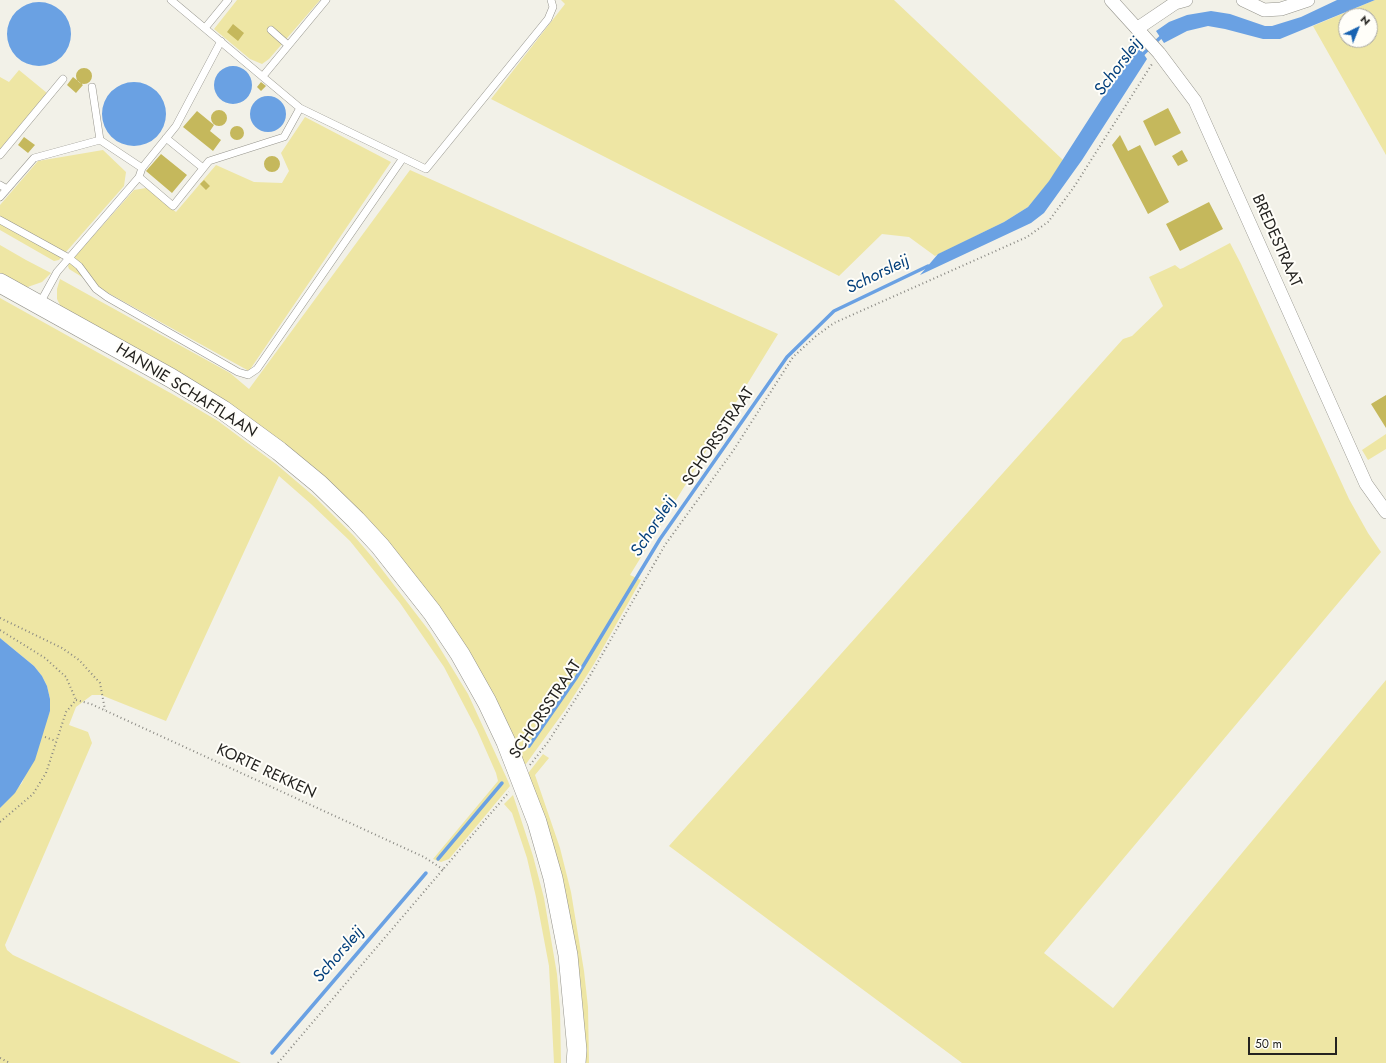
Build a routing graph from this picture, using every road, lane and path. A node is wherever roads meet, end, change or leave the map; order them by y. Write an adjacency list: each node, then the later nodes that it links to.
1 (171, 0): 9 (lane)
2 (228, 0): 9 (lane)
3 (326, 0): 13 (lane)
4 (551, 0): 22 (lane)
5 (1111, 0): 10 (street, BREDESTRAAT)
6 (1186, 0): 10 (street)
7 (1243, 0): 8 (street)
8 (1308, 0)
9 (205, 28): 12 (lane)
10 (1138, 28): 14 (street, BREDESTRAAT)
11 (271, 30): 13 (lane)
12 (222, 42): 15 (lane); 19 (lane)
13 (288, 45): 15 (lane)
14 (1160, 53): 33 (street, BREDESTRAAT); 40 (path, SCHORSSTRAAT)
15 (263, 76): 18 (lane)
16 (63, 79): 21 (lane)
17 (92, 87): 20 (lane)
18 (300, 108): 22 (lane); 24 (lane)
19 (166, 138): 23 (lane); 24 (lane)
20 (100, 140): 23 (lane); 27 (lane)
21 (0, 155)
22 (403, 158): 30 (lane)
23 (142, 168): 25 (lane)
24 (203, 168): 25 (lane)
25 (139, 177): 30 (lane)
26 (0, 185): 27 (lane)
27 (7, 189): 28 (lane)
28 (0, 197)
29 (0, 220): 30 (lane)
30 (69, 258): 32 (lane)
31 (0, 283): 32 (main road, HANNIE SCHAFTLAAN)
32 (39, 305): 40 (main road, HANNIE SCHAFTLAAN)
33 (1386, 512)
34 (0, 618): 37 (path)
35 (0, 630): 36 (path)
36 (76, 700): 37 (path, KORTE REKKEN); 39 (path)
37 (105, 710): 42 (path, KORTE REKKEN)
38 (45, 737): 39 (path)
39 (56, 741): 41 (path)
40 (520, 777): 42 (path, SCHORSSTRAAT); 46 (main road, HANNIE SCHAFTLAAN)
41 (0, 822)
42 (444, 870): 45 (path, SCHORSSTRAAT)
43 (0, 1058): 44 (path)
44 (10, 1063)
45 (278, 1063)
46 (576, 1063)

